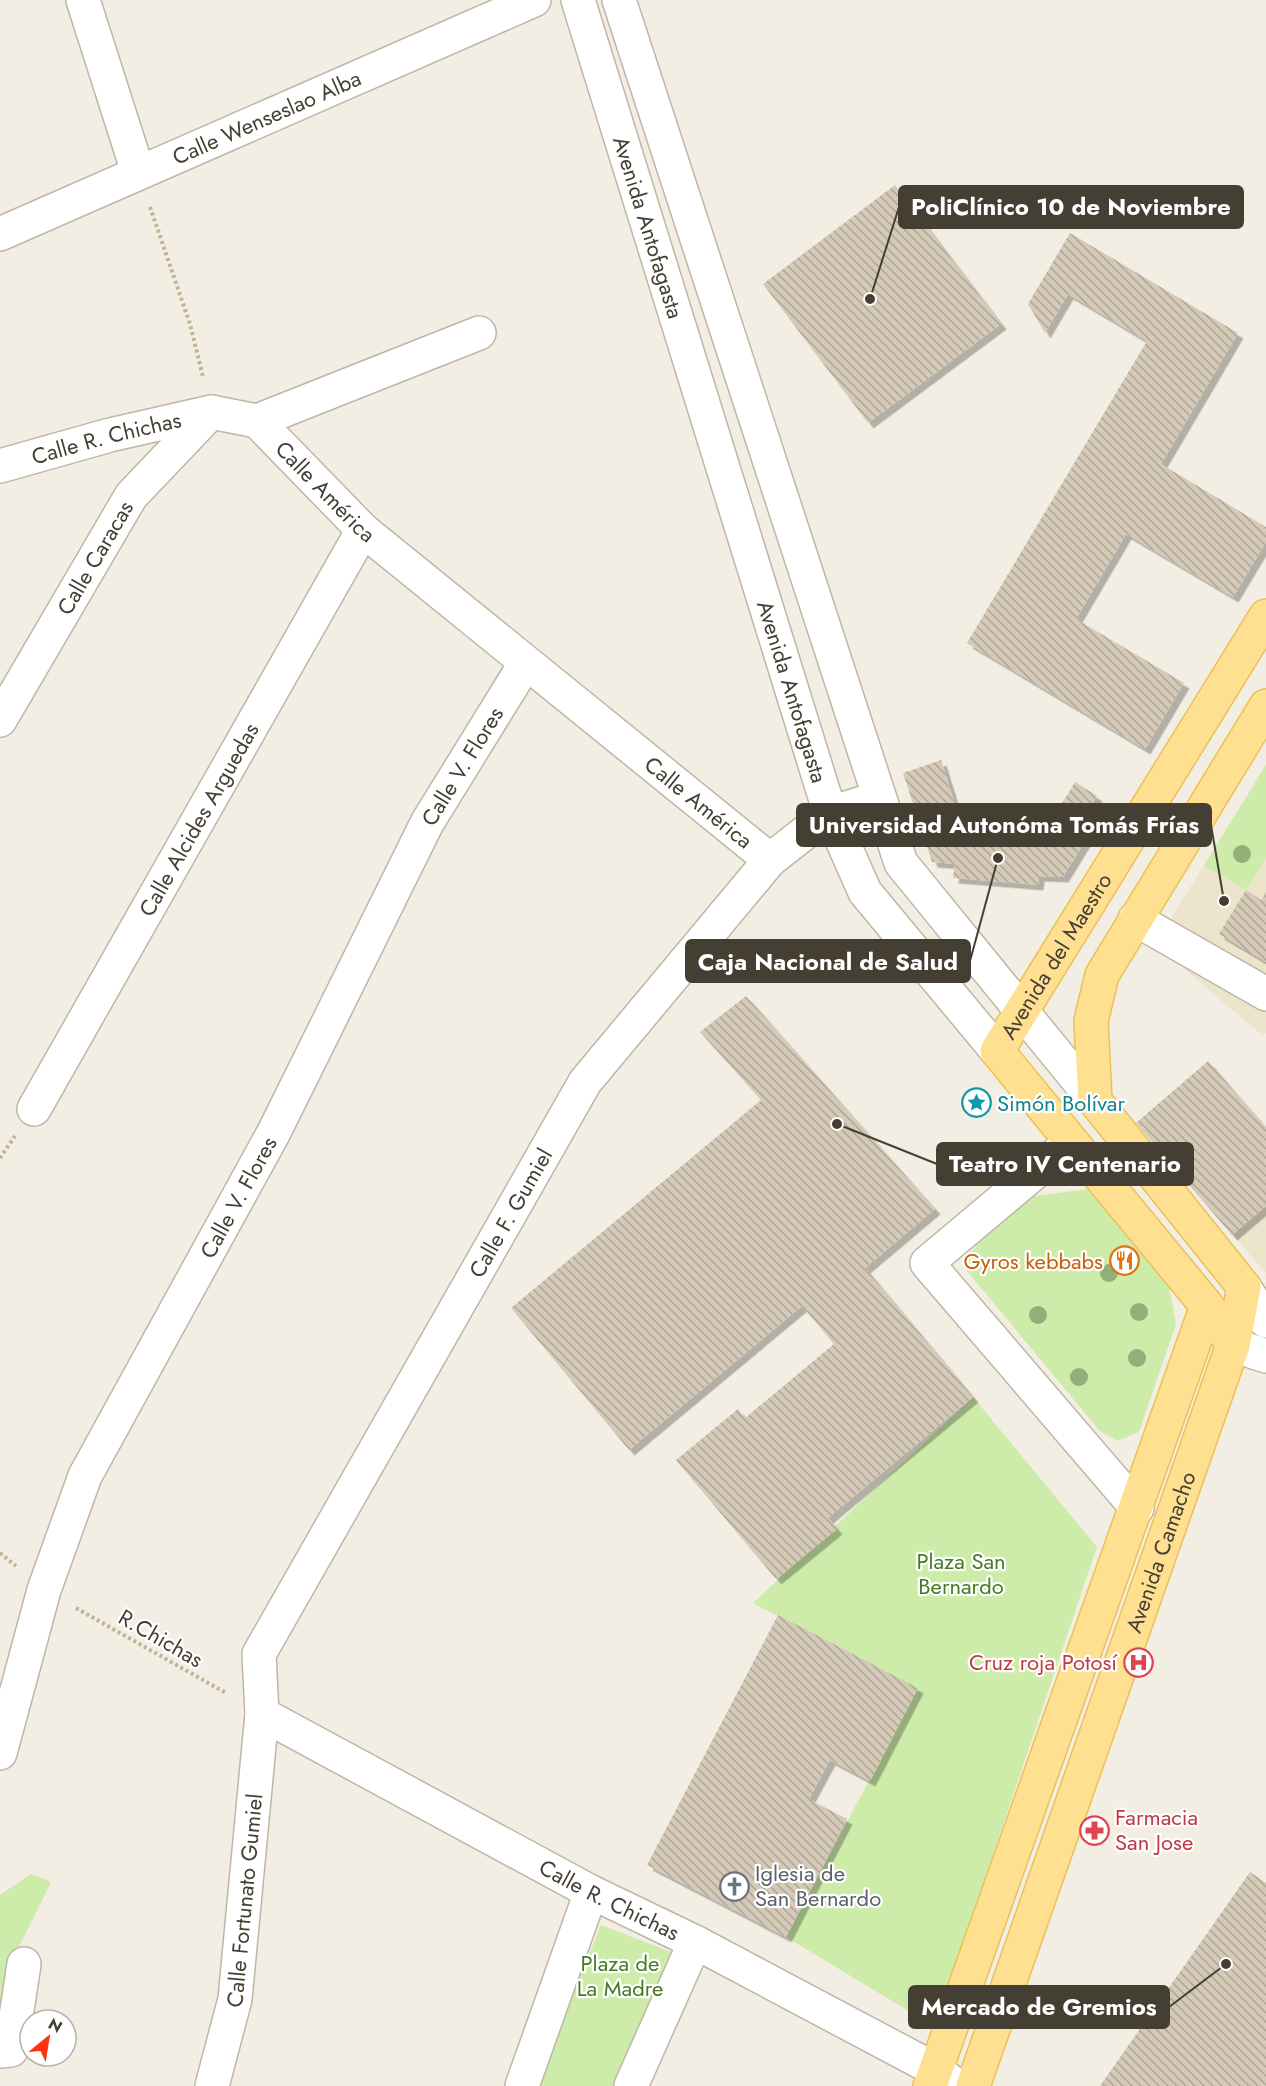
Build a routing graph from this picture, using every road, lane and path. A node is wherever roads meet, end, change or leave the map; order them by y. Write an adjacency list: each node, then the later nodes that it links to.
1 (83, 0): 5 (street)
2 (534, 0): 5 (street, Calle Wenseslao Alba)
3 (578, 0): 17 (street, Avenida Antofagasta)
4 (619, 0): 16 (street, Avenida Antofagasta)
5 (138, 172): 6 (street, Calle Wenseslao Alba); 8 (path)
6 (0, 234)
7 (479, 333): 9 (street)
8 (211, 412): 9 (street, Calle América); 10 (street, Calle R. Chichas); 15 (street, Calle Caracas)
9 (257, 421): 11 (street, Calle América)
10 (0, 466)
11 (363, 530): 13 (street, Calle América); 24 (street, Calle Alcides Arguedas)
12 (1266, 616): 21 (main road, Avenida del Maestro)
13 (525, 664): 18 (street, Calle América); 32 (street, Calle V. Flores)
14 (1266, 706): 19 (main road)
15 (0, 720)
16 (879, 798): 17 (street, Calle F. Gumiel); 21 (street, Avenida Antofagasta)
17 (830, 813): 18 (street, Calle F. Gumiel); 22 (street, Avenida Antofagasta)
18 (770, 860): 33 (street, Calle F. Gumiel)
19 (1135, 919): 20 (street); 23 (main road)
20 (1266, 994)
21 (1022, 1013): 22 (main road, Avenida del Maestro); 23 (street, Avenida Antofagasta)
22 (997, 1051): 25 (main road, Avenida Antofagasta)
23 (1095, 1101): 26 (main road, Avenida Antofagasta)
24 (34, 1109)
25 (1071, 1142): 27 (main road, Avenida Antofagasta); 31 (street)
26 (1244, 1287): 28 (street, Avenida Antofagasta); 29 (main road, Avenida Camacho)
27 (1207, 1306): 29 (main road, Avenida Antofagasta); 31 (main road, Avenida Camacho)
28 (1266, 1321)
29 (1233, 1345): 30 (street); 43 (main road, Avenida Camacho)
30 (1266, 1356)
31 (1137, 1508): 39 (main road, Avenida Camacho)
32 (44, 1590): 33 (path, R.Chichas); 34 (street, Calle V. Flores)
33 (262, 1714): 35 (street, Calle R. Chichas); 40 (street, Calle Fortunato Gumiel)
34 (0, 1753)
35 (591, 1892): 36 (street, Calle R. Chichas); 41 (street)
36 (695, 1942): 39 (street, Calle R. Chichas); 42 (street)
37 (24, 1964): 38 (street)
38 (0, 2051)
39 (941, 2081)
40 (212, 2086)
41 (522, 2086)
42 (631, 2086)
43 (974, 2086)

